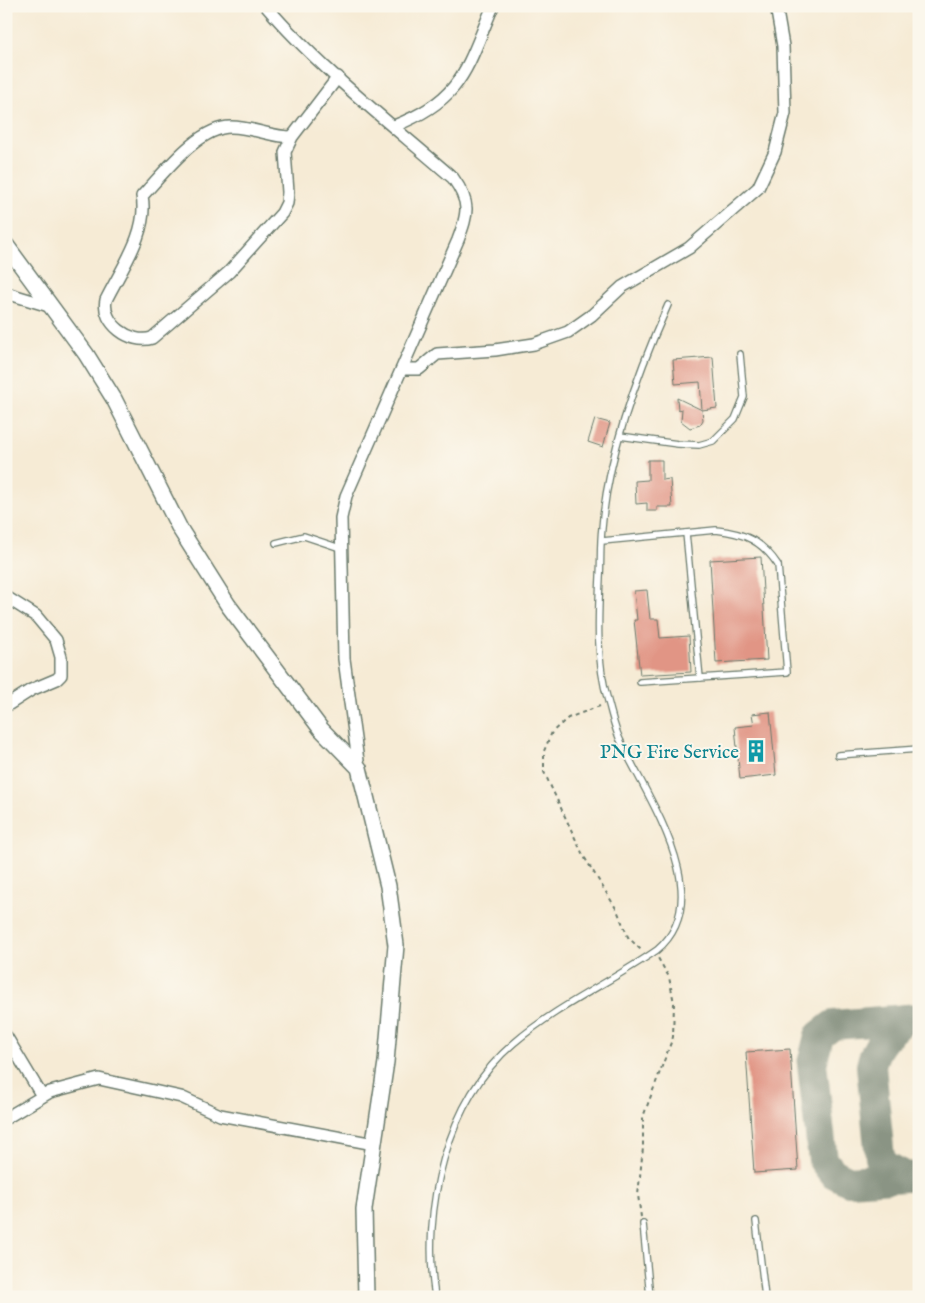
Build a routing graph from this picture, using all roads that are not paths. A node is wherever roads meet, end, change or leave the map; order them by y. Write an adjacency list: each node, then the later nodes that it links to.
1 (266, 6): 4 (street)
2 (493, 6): 5 (street)
3 (776, 6): 12 (street)
4 (338, 77): 5 (street); 6 (street)
5 (394, 126): 12 (street)
6 (292, 137): 6 (street)
7 (6, 245): 10 (street)
8 (6, 293): 10 (street)
9 (668, 305): 13 (lane)
10 (49, 306): 24 (street)
11 (740, 354): 13 (lane)
12 (402, 369): 17 (street)
13 (620, 436): 15 (lane)
14 (686, 533): 15 (lane); 19 (lane); 19 (lane)
15 (602, 541): 32 (lane)
16 (276, 543): 17 (lane)
17 (340, 548): 24 (street)
18 (6, 597): 21 (street)
19 (700, 678): 20 (lane)
20 (640, 682)
21 (6, 706)
22 (919, 749): 23 (lane)
23 (838, 755)
24 (359, 768): 28 (street)
25 (6, 1036): 26 (street)
26 (42, 1096): 27 (street); 28 (street)
27 (6, 1118)
28 (374, 1144): 31 (street)
29 (756, 1221): 34 (lane)
30 (642, 1224): 33 (lane)
31 (366, 1297)
32 (435, 1297)
33 (650, 1297)
34 (765, 1297)

